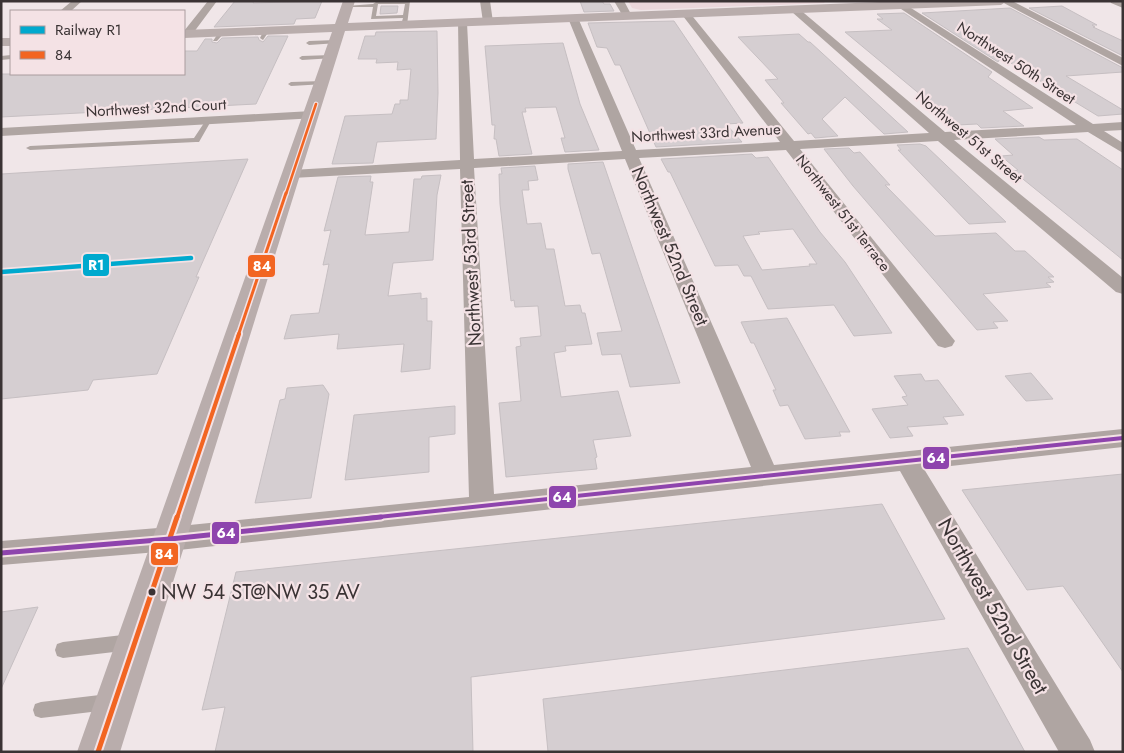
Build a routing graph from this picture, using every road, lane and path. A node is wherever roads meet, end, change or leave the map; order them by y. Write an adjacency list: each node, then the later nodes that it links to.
1 (78, 1): 12 (street)
2 (213, 1): 20 (street)
3 (485, 1): 18 (street)
4 (619, 1): 16 (street)
5 (1003, 1): 7 (main road); 24 (street)
6 (1114, 1): 9 (street)
7 (896, 3): 13 (main road); 30 (street, Northwest 50th Street)
8 (349, 4): 10 (lane); 21 (main road)
9 (1123, 5)
10 (377, 9): 15 (lane); 15 (lane)
11 (398, 9): 15 (lane)
12 (66, 10)
13 (796, 10): 14 (main road); 32 (street, Northwest 51st Street)
14 (686, 14): 16 (main road); 33 (street, Northwest 51st Terrace)
15 (406, 15): 19 (main road); 21 (main road)
16 (627, 16): 17 (main road)
17 (573, 18): 18 (main road); 36 (street, Northwest 52nd Street)
18 (488, 22): 19 (main road)
19 (462, 23): 37 (street, Northwest 53rd Street)
20 (186, 34): 21 (main road)
21 (336, 42): 22 (lane); 23 (lane); 25 (main road)
22 (309, 43)
23 (302, 58)
24 (1123, 63)
25 (323, 83): 26 (lane); 27 (main road)
26 (291, 84)
27 (312, 115): 28 (street, Northwest 32nd Court); 38 (main road)
28 (208, 121): 31 (street, Northwest 32nd Court); 34 (lane)
29 (1123, 126): 30 (street, Northwest 33rd Avenue)
30 (1090, 128): 32 (street, Northwest 33rd Avenue); 35 (street, Northwest 50th Street)
31 (1, 132)
32 (942, 137): 33 (street, Northwest 33rd Avenue); 39 (street, Northwest 51st Street)
33 (790, 145): 36 (street, Northwest 33rd Avenue); 40 (street, Northwest 51st Terrace)
34 (30, 148)
35 (1123, 149)
36 (631, 154): 37 (street, Northwest 33rd Avenue); 43 (street, Northwest 52nd Street)
37 (466, 164): 38 (street, Northwest 33rd Avenue); 44 (street, Northwest 53rd Street)
38 (292, 174): 45 (main road)
39 (1123, 288)
40 (945, 341)
41 (1123, 438): 42 (street)
42 (907, 461): 43 (street); 52 (street, Northwest 52nd Street)
43 (766, 475): 44 (street)
44 (482, 504): 45 (street)
45 (170, 539): 46 (street); 47 (main road)
46 (1, 553)
47 (135, 642): 48 (lane); 49 (main road)
48 (63, 650)
49 (115, 702): 50 (lane); 51 (main road)
50 (40, 710)
51 (98, 752)
52 (1078, 752)

